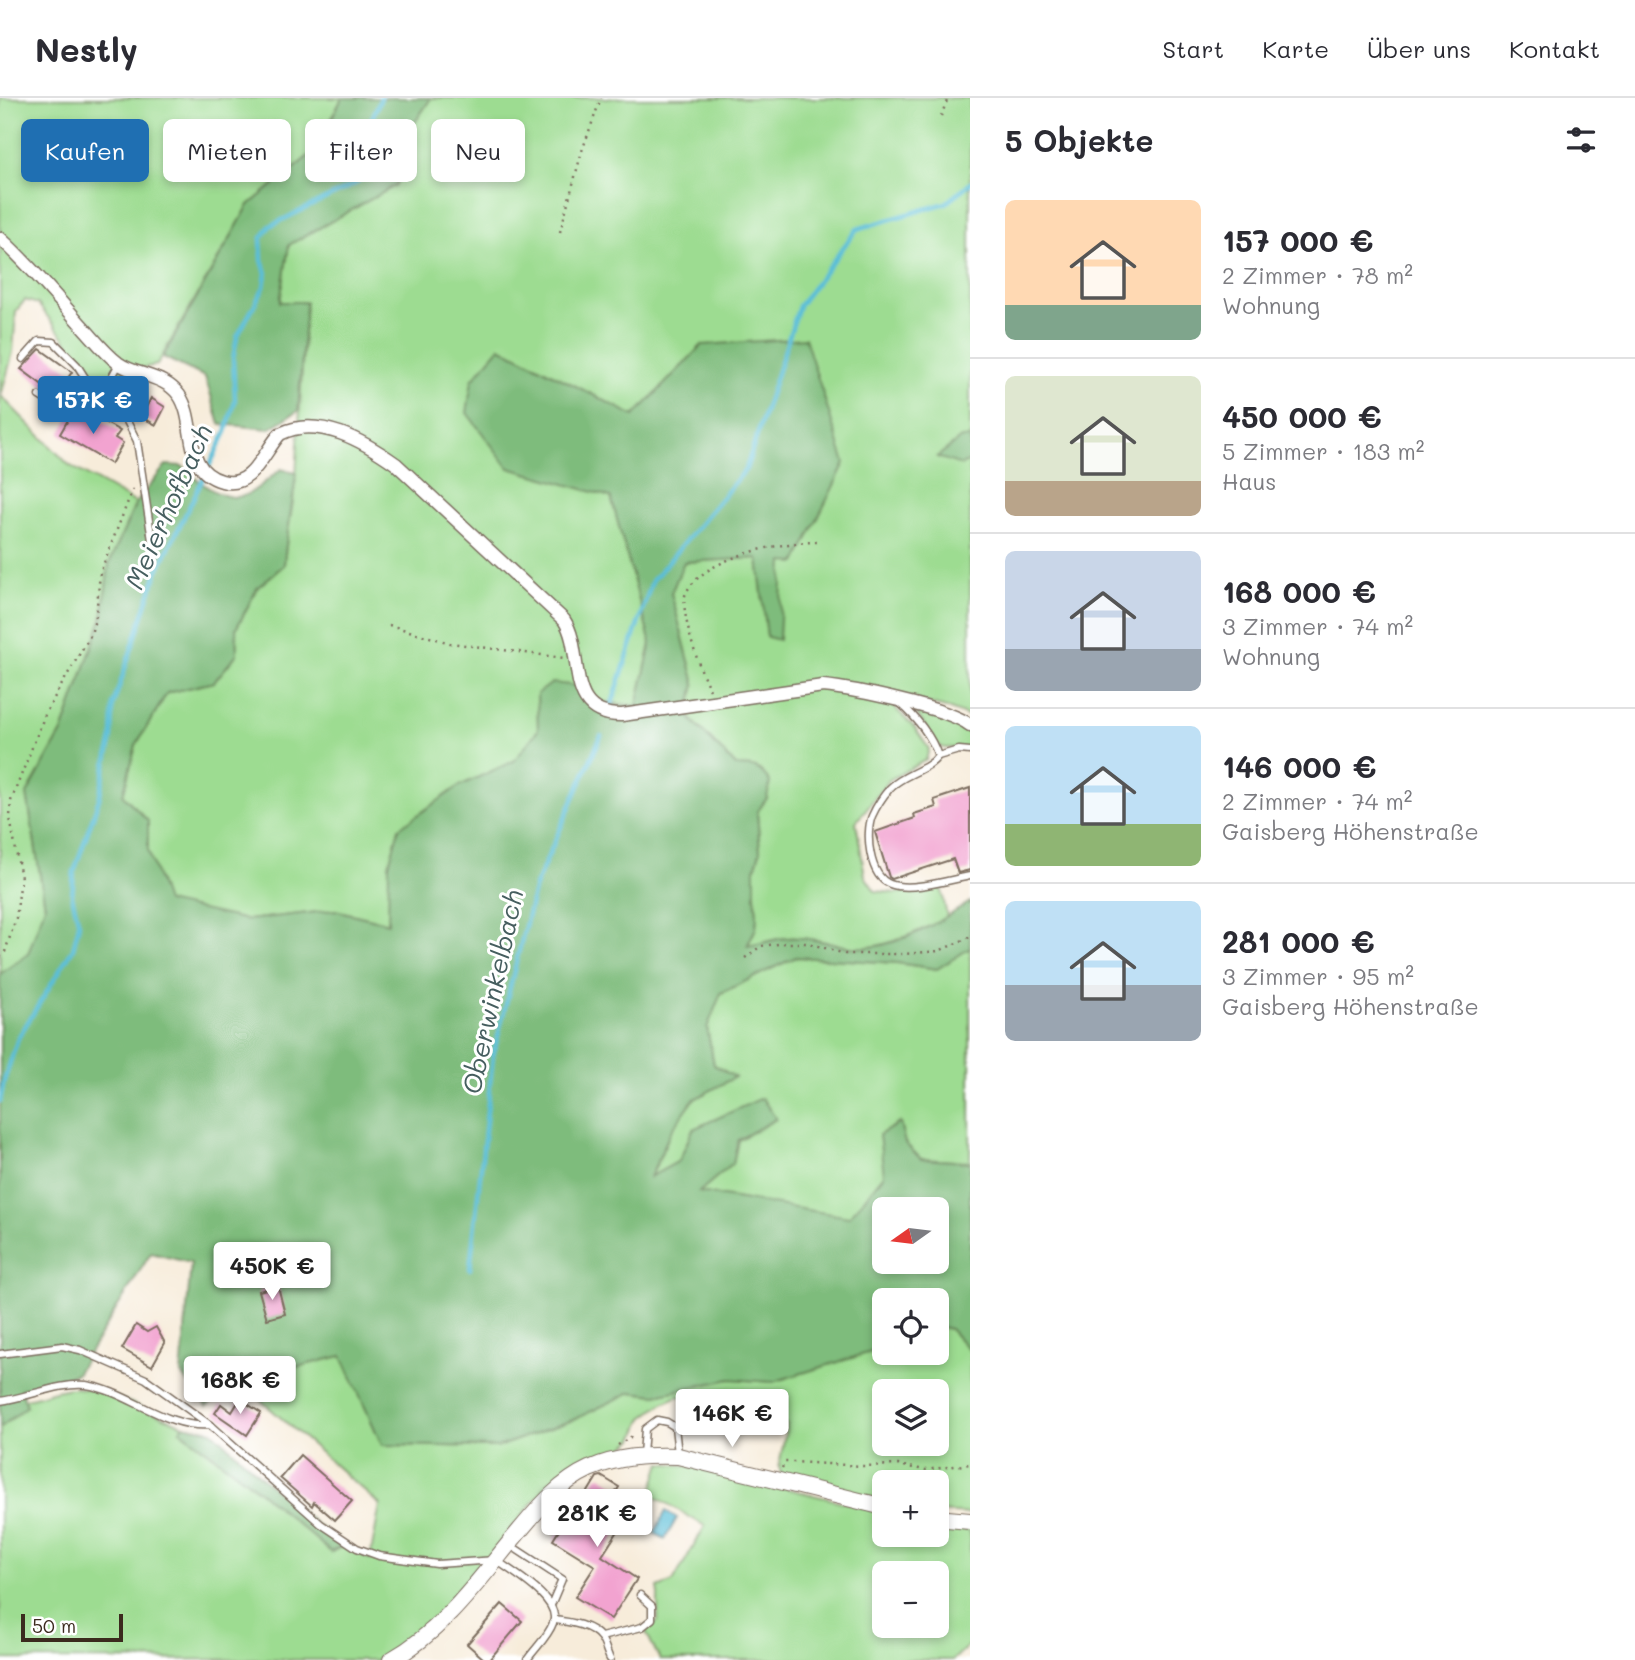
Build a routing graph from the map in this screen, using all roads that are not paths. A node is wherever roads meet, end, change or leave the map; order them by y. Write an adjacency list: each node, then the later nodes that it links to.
1 (0, 237): 3 (street)
2 (23, 359): 5 (lane)
3 (119, 364): 4 (lane); 8 (street)
4 (108, 384): 5 (lane); 7 (lane)
5 (94, 392): 6 (lane)
6 (39, 396)
7 (153, 547)
8 (898, 701): 9 (street); 11 (lane)
9 (970, 725)
10 (970, 751): 11 (lane)
11 (938, 756): 12 (lane)
12 (970, 876)
13 (0, 1354): 15 (lane)
14 (2, 1401): 15 (lane)
15 (210, 1425): 22 (lane)
16 (643, 1455): 17 (main road); 17 (lane); 21 (main road)
17 (678, 1456): 18 (main road)
18 (872, 1504)
19 (949, 1519): 20 (main road)
20 (970, 1521)
21 (508, 1545): 22 (main road); 24 (lane)
22 (496, 1560): 24 (lane); 28 (main road)
23 (640, 1595): 26 (lane)
24 (551, 1605): 25 (lane)
25 (555, 1619): 26 (lane); 29 (lane)
26 (601, 1637): 27 (lane)
27 (610, 1659)
28 (391, 1660)
29 (527, 1660)

